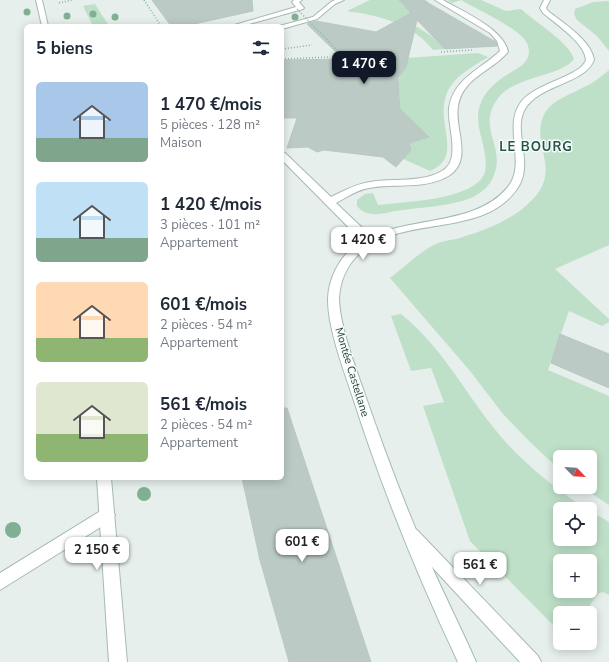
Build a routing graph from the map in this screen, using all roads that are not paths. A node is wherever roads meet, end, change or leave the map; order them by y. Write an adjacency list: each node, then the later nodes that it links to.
1 (39, 0): 6 (main road)
2 (300, 0): 7 (main road)
3 (341, 0): 8 (main road)
4 (547, 0): 11 (main road, Montée Castellane)
5 (442, 2): 10 (main road)
6 (45, 24)
7 (241, 24)
8 (284, 26)
9 (284, 157): 10 (main road)
10 (330, 202): 11 (main road)
11 (370, 242): 14 (main road, Montée Castellane)
12 (104, 480): 13 (main road)
13 (107, 515): 15 (main road); 16 (main road)
14 (407, 530): 17 (main road, Montée Castellane); 18 (main road)
15 (0, 582)
16 (118, 662)
17 (467, 662)
18 (532, 662)

